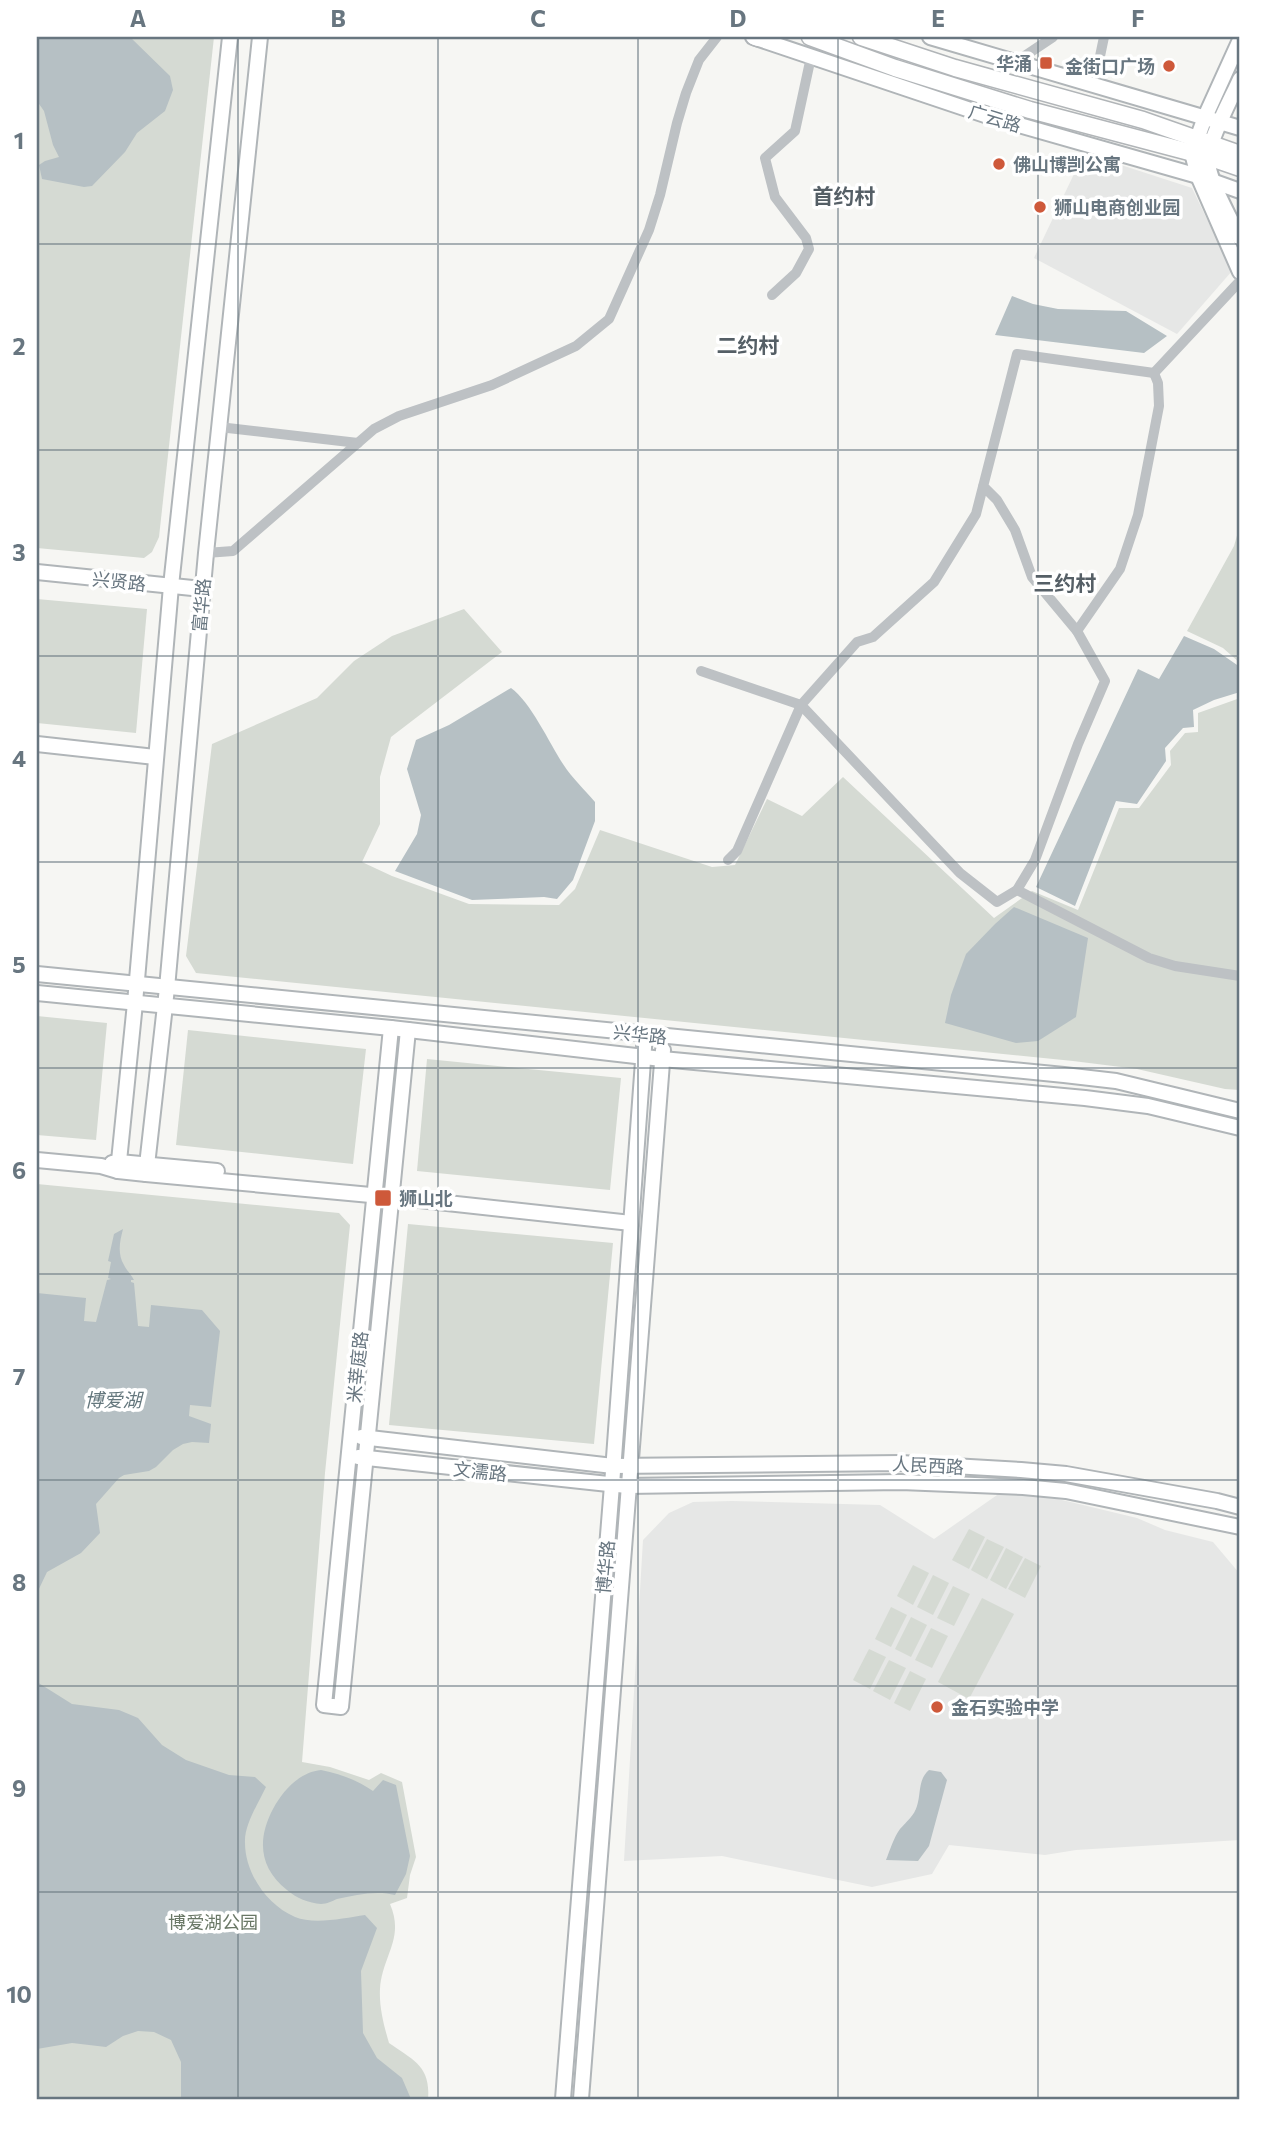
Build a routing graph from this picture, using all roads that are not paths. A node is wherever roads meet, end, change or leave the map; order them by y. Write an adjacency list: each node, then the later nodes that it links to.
1 (230, 37): 33 (street, 富华路)
2 (260, 37): 28 (street, 富华路)
3 (718, 37): 29 (street)
4 (755, 37): 11 (street, 广云路)
5 (810, 37): 18 (main road, 广云路)
6 (861, 37): 18 (main road, 广云路)
7 (930, 37): 12 (street)
8 (1053, 37): 12 (street)
9 (1104, 37): 14 (street)
10 (1240, 40): 15 (street)
11 (811, 57): 21 (street, 广云路); 26 (street)
12 (1014, 63): 14 (street)
13 (1240, 79): 16 (street)
14 (1094, 85): 15 (street)
15 (1205, 117): 16 (street); 18 (street)
16 (1221, 122): 17 (street); 18 (street)
17 (1240, 128)
18 (1202, 148): 19 (main road, 广云路); 20 (main road, 广云路); 21 (street)
19 (1240, 154)
20 (1240, 168)
21 (1206, 179): 22 (street, 广云路); 23 (street); 24 (street)
22 (1240, 191)
23 (1240, 238)
24 (1240, 272)
25 (1240, 281): 27 (street)
26 (772, 295)
27 (1154, 373): 30 (street); 35 (street)
28 (219, 427): 29 (street); 31 (street, 富华路)
29 (358, 443): 31 (street)
30 (983, 486): 35 (street); 37 (street)
31 (206, 553): 34 (street, 富华路)
32 (37, 572): 33 (street, 兴贤路)
33 (171, 586): 34 (street, 兴贤路); 39 (street, 富华路)
34 (202, 589): 45 (street, 富华路)
35 (1077, 631): 41 (street)
36 (701, 671): 37 (street)
37 (801, 705): 40 (street); 41 (street)
38 (37, 744): 39 (street)
39 (155, 757): 44 (street, 富华路)
40 (728, 860)
41 (1017, 890): 43 (street)
42 (37, 974): 44 (street, 兴华路)
43 (1240, 976)
44 (136, 984): 45 (street, 兴华路); 47 (street, 富华路)
45 (167, 988): 48 (street, 富华路); 51 (street, 兴华路)
46 (37, 993): 47 (street, 兴华路)
47 (135, 1003): 48 (street, 兴华路); 58 (street, 富华路)
48 (165, 1006): 49 (street, 兴华路); 59 (street, 富华路)
49 (390, 1028): 50 (street, 兴华路); 60 (street, 米莘庭路)
50 (408, 1030): 53 (street, 兴华路); 61 (street, 米莘庭路)
51 (645, 1034): 52 (street, 兴华路); 53 (street, 博华路)
52 (663, 1037): 54 (street, 博华路); 55 (street, 兴华路)
53 (644, 1056): 54 (street, 兴华路); 62 (street, 博华路)
54 (662, 1059): 56 (street, 兴华路); 68 (street, 博华路)
55 (1240, 1111)
56 (1240, 1128)
57 (37, 1160): 58 (street)
58 (118, 1166): 59 (street)
59 (146, 1169): 60 (street)
60 (374, 1192): 61 (street); 63 (street, 米莘庭路)
61 (392, 1193): 62 (street); 64 (street, 米莘庭路)
62 (631, 1218): 67 (street, 博华路)
63 (350, 1436): 64 (street, 文濡路); 65 (street, 米莘庭路)
64 (368, 1438): 66 (street, 米莘庭路); 67 (street, 文濡路)
65 (348, 1456): 66 (street, 文濡路); 66 (street, 米莘庭路)
66 (366, 1458): 69 (street, 文濡路)
67 (613, 1466): 68 (street, 人民西路); 69 (street, 博华路)
68 (629, 1467): 70 (street, 博华路); 72 (street, 人民西路)
69 (612, 1485): 70 (street, 文濡路); 77 (street, 博华路)
70 (627, 1486): 74 (street, 文濡路); 78 (street, 博华路)
71 (1240, 1495): 72 (street)
72 (1217, 1501): 73 (street, 人民西路)
73 (1240, 1507)
74 (1218, 1521): 75 (street, 文濡路); 76 (street)
75 (1240, 1527)
76 (1240, 1536)
77 (562, 2099)
78 (581, 2099)

